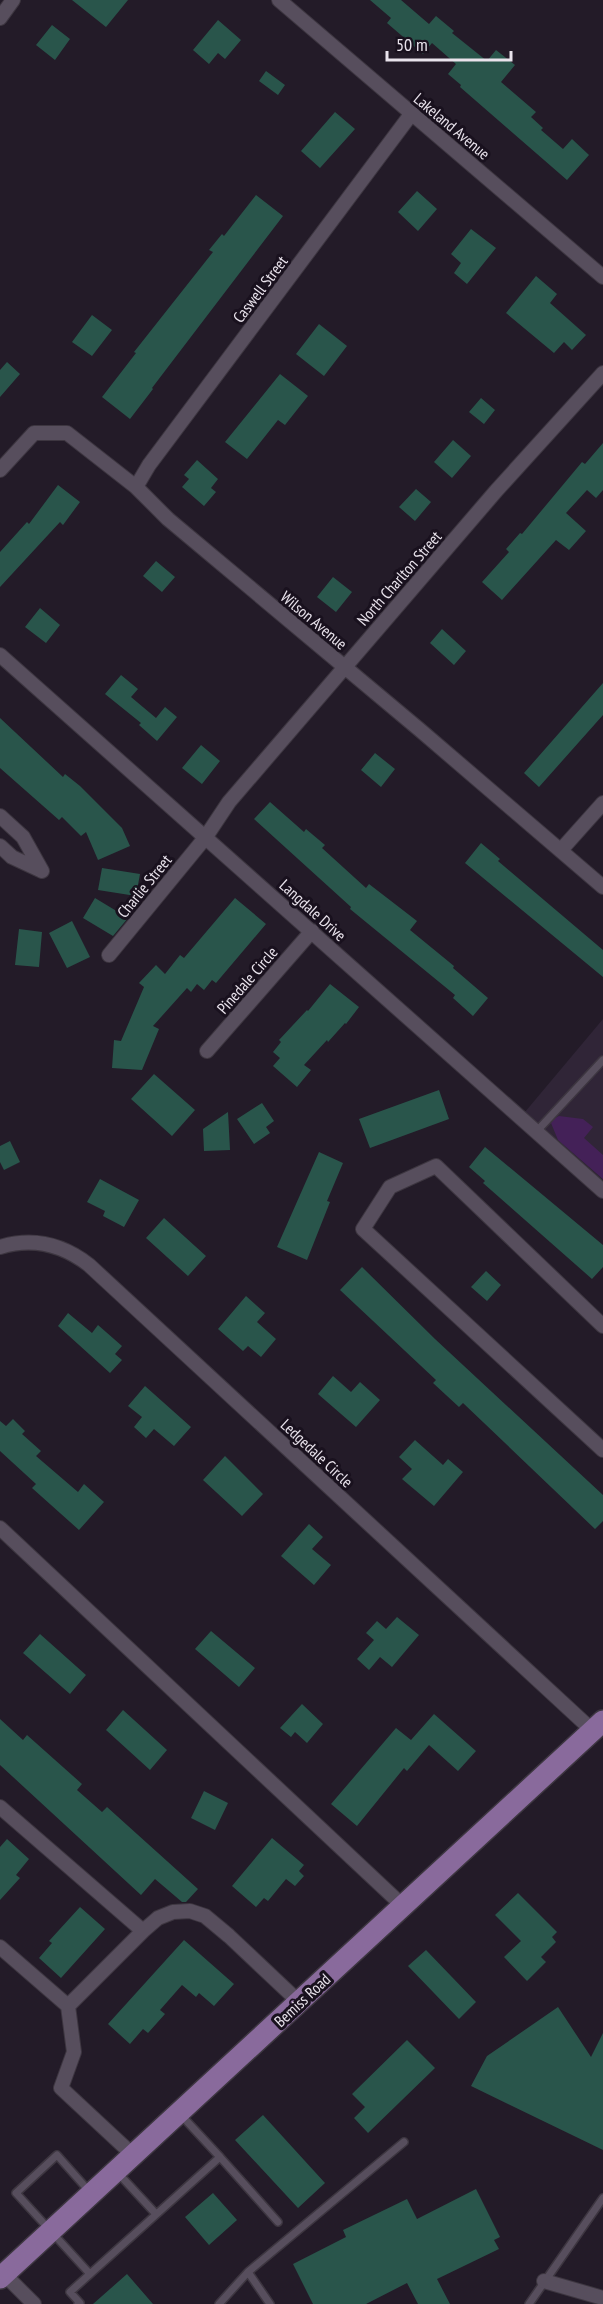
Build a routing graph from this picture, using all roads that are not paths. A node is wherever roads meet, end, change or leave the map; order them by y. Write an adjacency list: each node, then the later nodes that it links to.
1 (14, 0): 3 (street)
2 (279, 0): 4 (street, Lakeland Avenue)
3 (0, 18)
4 (412, 113): 5 (street, Lakeland Avenue); 8 (street, Caswell Street)
5 (603, 277)
6 (603, 373): 10 (street, North Charlton Street)
7 (0, 470): 8 (street, Wilson Avenue)
8 (136, 487): 10 (street, Wilson Avenue)
9 (0, 655): 13 (street, Langdale Drive)
10 (345, 667): 13 (street, North Charlton Street); 15 (street, Wilson Avenue)
11 (603, 803): 15 (street)
12 (0, 816): 14 (street)
13 (205, 838): 17 (street, Langdale Drive); 18 (street, Charlie Street)
14 (0, 846)
15 (561, 850): 16 (street, Wilson Avenue)
16 (603, 887)
17 (312, 931): 19 (street, Pinedale Circle); 21 (street, Langdale Drive)
18 (109, 955)
19 (207, 1051)
20 (603, 1060): 21 (lane)
21 (537, 1132): 22 (street, Langdale Drive)
22 (603, 1191)
23 (0, 1247): 27 (street, Ledgedale Circle)
24 (603, 1326): 25 (street)
25 (603, 1450)
26 (0, 1528): 29 (street)
27 (598, 1726): 29 (main road, Bemiss Road)
28 (0, 1807): 30 (street)
29 (403, 1906): 32 (main road, Bemiss Road)
30 (143, 1931): 32 (street); 33 (street)
31 (0, 1947): 33 (street)
32 (299, 2002): 34 (main road, Bemiss Road)
33 (68, 2006): 36 (street)
34 (179, 2112): 36 (main road, Bemiss Road); 37 (lane)
35 (404, 2142): 44 (lane)
36 (133, 2155): 38 (main road, Bemiss Road)
37 (220, 2157): 41 (lane); 42 (lane)
38 (116, 2171): 39 (main road, Bemiss Road); 41 (lane)
39 (92, 2193): 43 (main road, Bemiss Road); 43 (lane)
40 (603, 2198): 47 (lane)
41 (156, 2214): 45 (lane)
42 (278, 2222)
43 (50, 2231): 45 (lane); 46 (main road, Bemiss Road)
44 (248, 2272): 51 (lane); 52 (lane)
45 (90, 2274): 50 (lane)
46 (2, 2276): 49 (street)
47 (544, 2281): 48 (street); 53 (lane)
48 (603, 2298)
49 (34, 2304)
50 (78, 2304)
51 (219, 2304)
52 (270, 2304)
53 (529, 2304)

